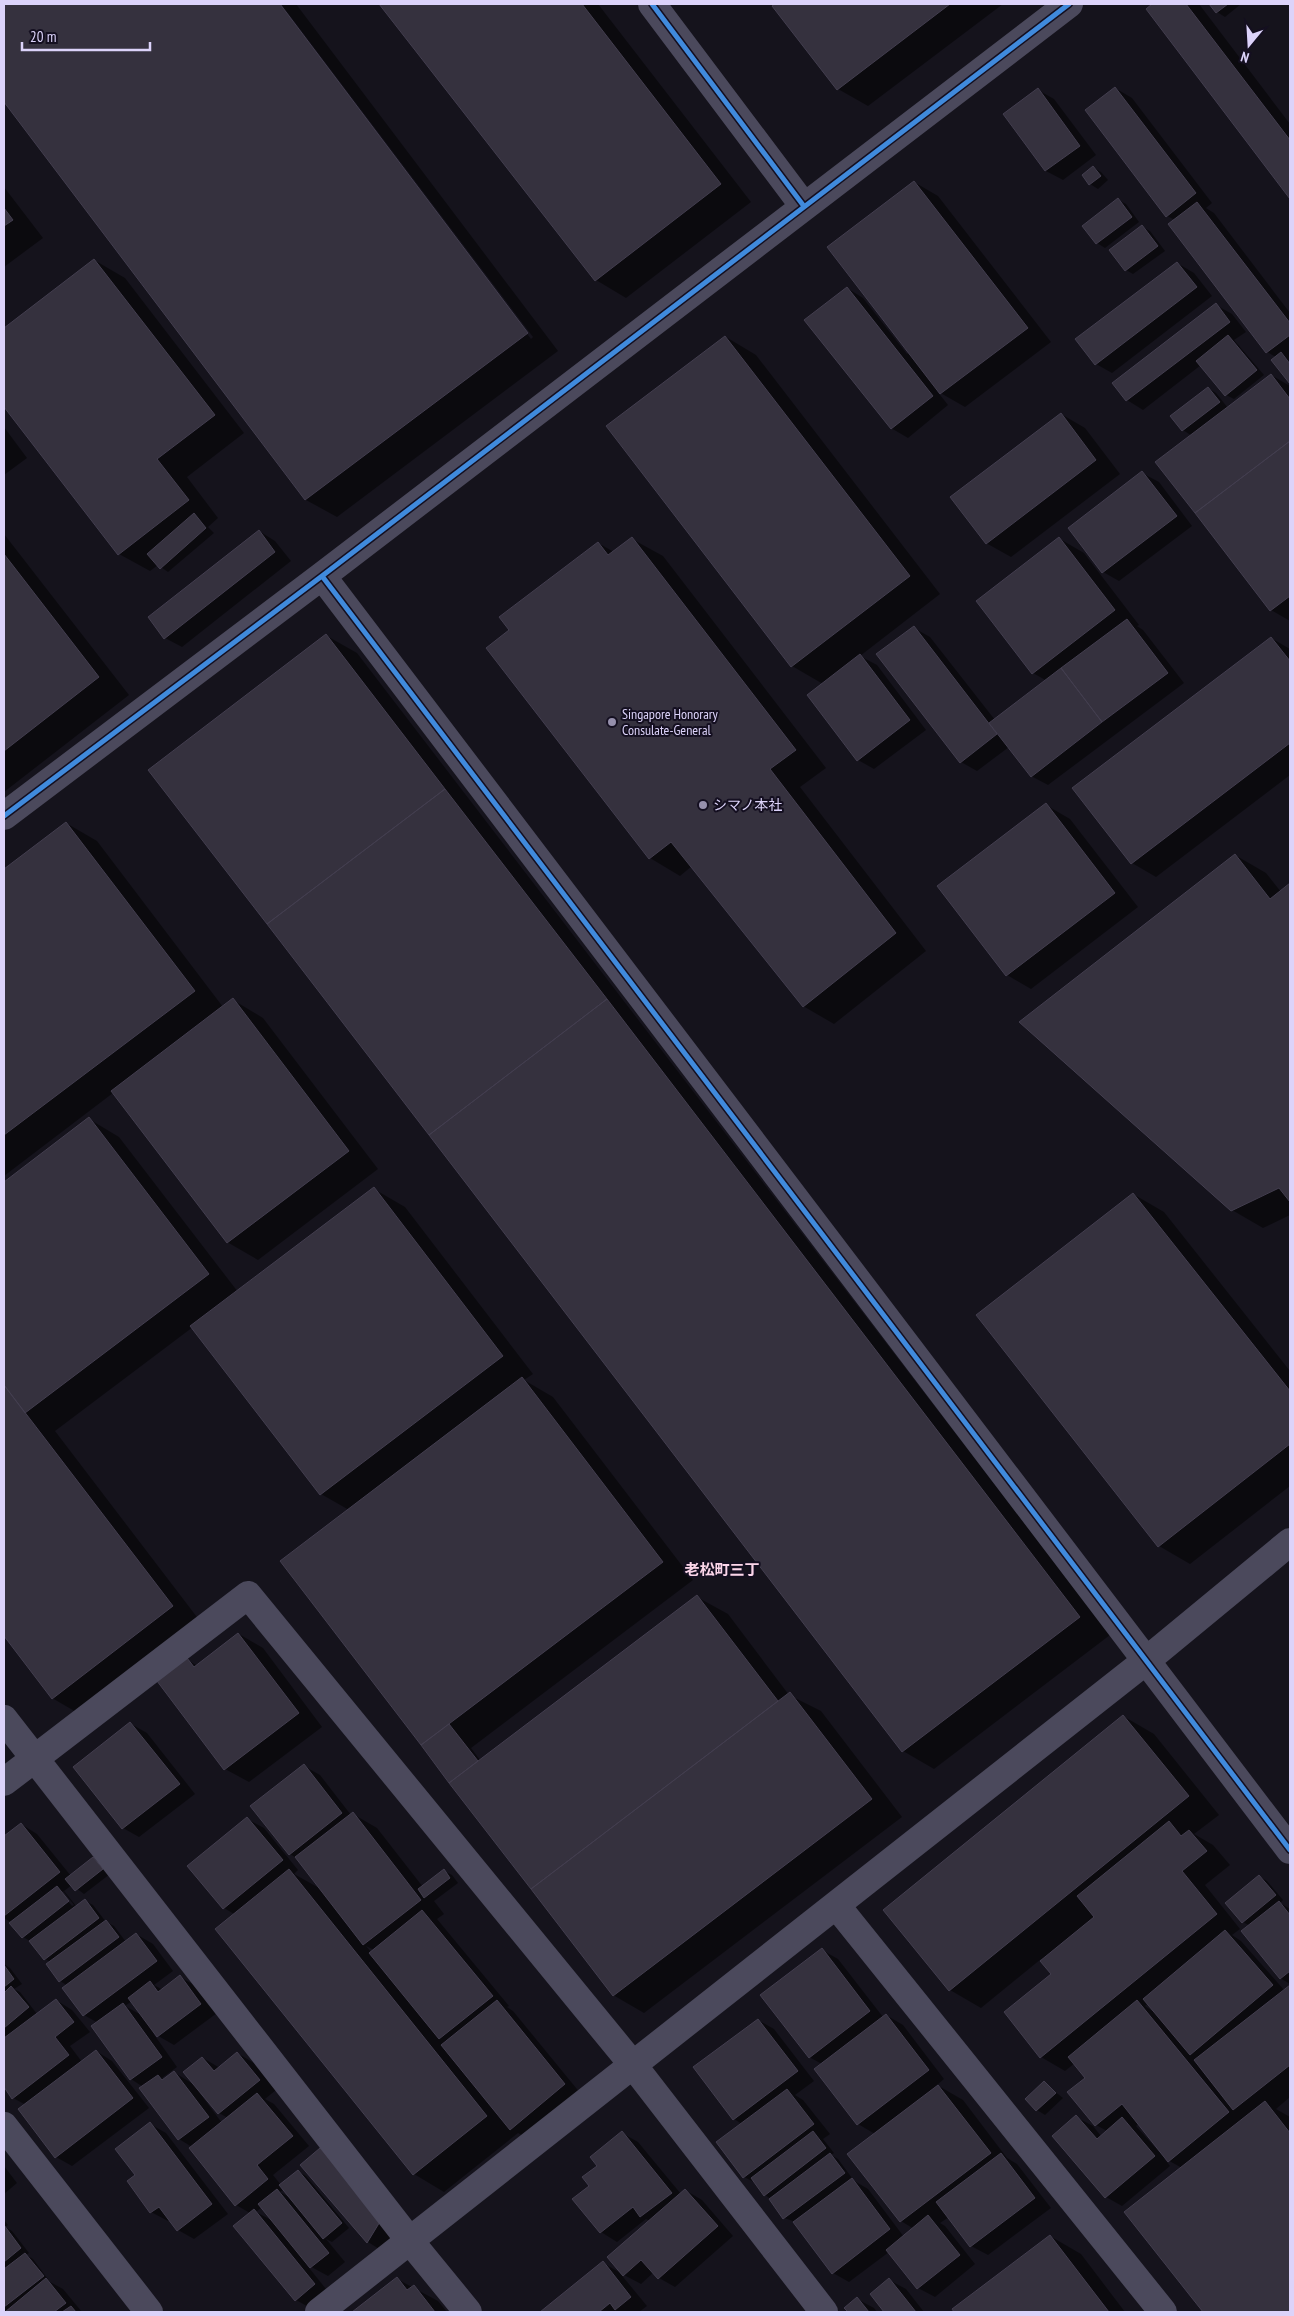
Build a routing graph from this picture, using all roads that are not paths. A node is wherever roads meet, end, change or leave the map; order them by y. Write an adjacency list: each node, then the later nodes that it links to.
1 (652, 4): 3 (street)
2 (1068, 4): 3 (street)
3 (803, 206): 4 (street)
4 (322, 576): 5 (street); 7 (street)
5 (4, 816)
6 (1290, 1542): 7 (street)
7 (1148, 1660): 11 (street); 12 (street)
8 (4, 1719): 9 (street)
9 (34, 1759): 10 (street); 13 (street); 15 (street)
10 (4, 1782)
11 (1290, 1850)
12 (836, 1906): 13 (street); 20 (street)
13 (633, 2065): 15 (street); 19 (street)
14 (4, 2126): 16 (street)
15 (410, 2241): 17 (street); 18 (street)
16 (149, 2312)
17 (319, 2312)
18 (468, 2312)
19 (824, 2312)
20 (1163, 2312)

